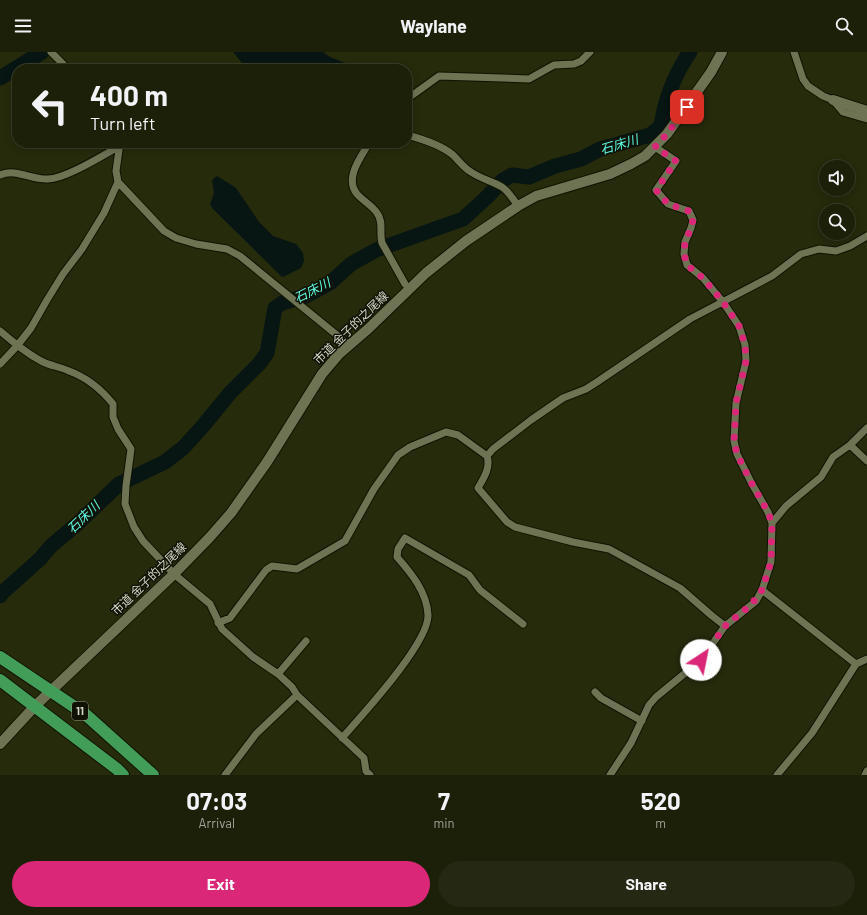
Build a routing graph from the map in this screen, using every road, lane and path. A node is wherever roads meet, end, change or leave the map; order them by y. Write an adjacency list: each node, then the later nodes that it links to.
1 (51, 52): 5 (street)
2 (590, 52): 6 (street)
3 (722, 52): 11 (street, 市道 金子的之尾線)
4 (794, 52): 7 (street)
5 (63, 64)
6 (412, 95)
7 (833, 100): 8 (street); 9 (street)
8 (867, 111)
9 (867, 119)
10 (412, 137): 17 (street)
11 (655, 147): 17 (street, 市道 金子的之尾線); 20 (street)
12 (114, 148): 15 (street)
13 (119, 148): 16 (street)
14 (366, 148): 19 (street)
15 (0, 175)
16 (118, 182): 22 (street); 23 (street)
17 (518, 206): 22 (street, 市道 金子的之尾線)
18 (867, 236): 20 (street)
19 (406, 284)
20 (723, 302): 27 (street); 29 (street)
21 (0, 331): 23 (street)
22 (349, 345): 30 (street, 市道 金子的之尾線)
23 (17, 346): 24 (street); 30 (street)
24 (0, 364)
25 (867, 428): 26 (street)
26 (850, 445): 28 (street); 29 (street)
27 (487, 456): 32 (street); 34 (street)
28 (867, 461)
29 (772, 523): 31 (street)
30 (174, 574): 32 (street); 41 (street, 市道 金子的之尾線)
31 (762, 590): 34 (street); 38 (street)
32 (218, 623): 39 (street)
33 (523, 624): 46 (street)
34 (725, 626): 45 (street)
35 (306, 641): 39 (street)
36 (0, 657): 41 (highway, 11)
37 (867, 659): 38 (street)
38 (856, 664): 54 (street)
39 (278, 674): 43 (street)
40 (0, 680): 44 (highway, 11)
41 (52, 691): 44 (street, 市道 金子的之尾線); 51 (highway, 11)
42 (595, 692): 45 (street)
43 (297, 695): 46 (street); 52 (street)
44 (35, 706): 47 (street, 市道 金子的之尾線); 50 (highway, 11)
45 (642, 721): 53 (street)
46 (342, 738): 49 (street)
47 (0, 744)
48 (867, 771): 55 (street)
49 (366, 774)
50 (123, 775)
51 (153, 775)
52 (225, 775)
53 (610, 775)
54 (777, 775)
55 (865, 775)

